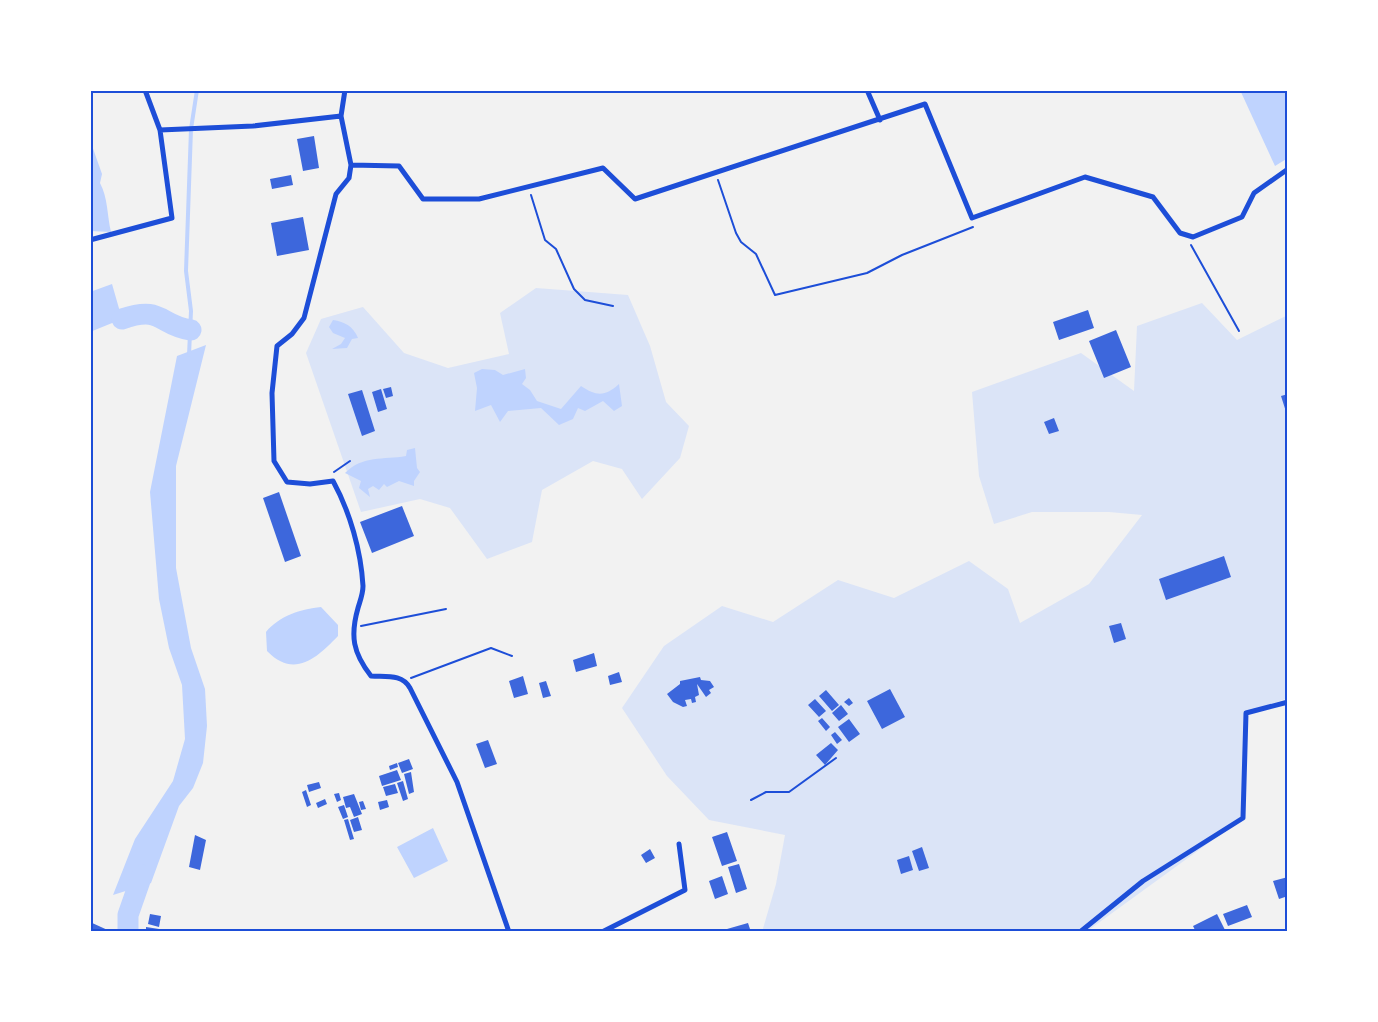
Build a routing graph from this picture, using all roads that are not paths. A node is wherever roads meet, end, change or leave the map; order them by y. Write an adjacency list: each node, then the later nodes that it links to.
1 (145, 90): 6 (street)
2 (345, 90): 4 (street)
3 (867, 90): 5 (street)
4 (341, 116): 6 (street); 7 (street)
5 (880, 120): 7 (street); 8 (street)
6 (160, 130): 9 (street)
7 (351, 165): 12 (street)
8 (1288, 169)
9 (90, 240)
10 (1288, 702): 14 (street)
11 (679, 844): 13 (street)
12 (509, 932)
13 (602, 932)
14 (1080, 932)

